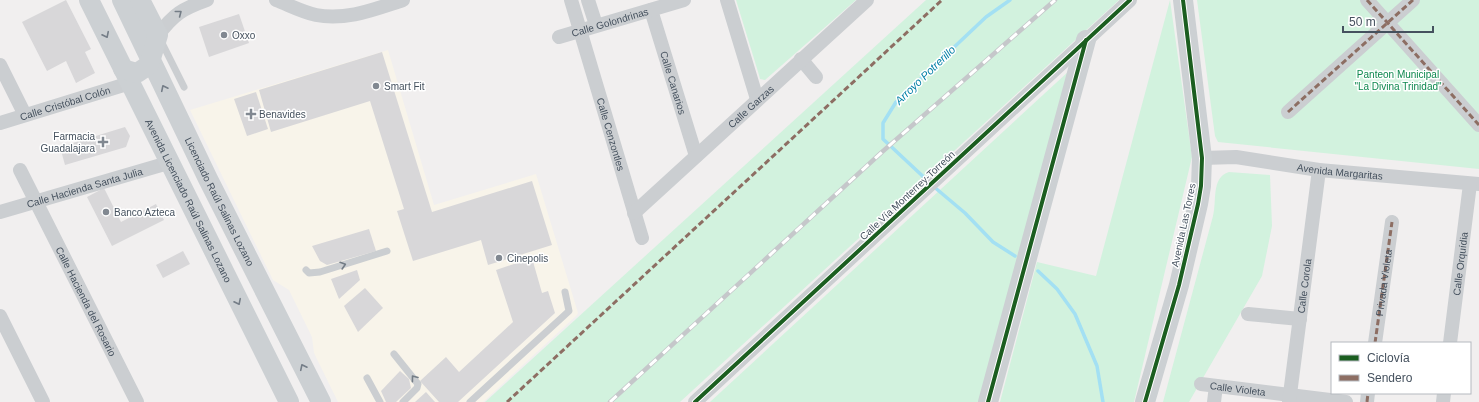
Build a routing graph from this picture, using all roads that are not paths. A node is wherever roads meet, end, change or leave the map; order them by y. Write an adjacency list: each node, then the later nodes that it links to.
1 (89, 0): 26 (main road, Avenida Licenciado Raúl Salinas Lozano, one-way to 26)
2 (122, 0): 24 (main road, Licenciado Raúl Salinas Lozano)
3 (140, 0): 20 (main road)
4 (207, 0): 20 (street, one-way to 4)
5 (276, 0): 6 (street)
6 (404, 0)
7 (571, 0): 19 (street, Calle Cenzontles)
8 (588, 0): 18 (street)
9 (684, 0): 16 (street, Calle Golondrinas)
10 (727, 0): 29 (street)
11 (867, 0): 23 (street, Calle Garzas)
12 (1130, 0): 22 (street, Calle Vía Monterrey-Torreón)
13 (1183, 0): 35 (main road, Avenida Las Torres)
14 (1367, 0): 17 (street)
15 (1413, 0): 17 (street)
16 (651, 10): 18 (street, Calle Golondrinas); 34 (street, Calle Canarios)
17 (1388, 23): 30 (street); 33 (street)
18 (596, 26): 19 (street, Calle Golondrinas)
19 (580, 30): 21 (street, Calle Golondrinas); 43 (street, Calle Cenzontles)
20 (158, 35): 24 (main road); 28 (lane)
21 (559, 37)
22 (1086, 40): 66 (street, Calle Vía Monterrey-Torreón); 67 (main road)
23 (801, 59): 27 (street); 29 (street, Calle Garzas)
24 (151, 61): 26 (main road); 39 (main road, Licenciado Raúl Salinas Lozano, one-way to 24)
25 (0, 65): 31 (street)
26 (126, 76): 31 (street, Calle Cristóbal Colón); 36 (main road, Avenida Licenciado Raúl Salinas Lozano); 39 (main road)
27 (816, 77)
28 (184, 88)
29 (757, 99): 34 (street, Calle Garzas)
30 (1288, 112)
31 (25, 115): 32 (street, Calle Cristóbal Colón)
32 (0, 123)
33 (1479, 125)
34 (696, 156): 43 (street, Calle Garzas)
35 (1202, 158): 38 (street, Avenida Margaritas); 68 (main road, Avenida Las Torres)
36 (168, 162): 41 (street, Calle Hacienda Santa Julia); 61 (main road, Avenida Licenciado Raúl Salinas Lozano, one-way to 61)
37 (20, 170): 41 (street, Calle Hacienda del Rosario)
38 (1319, 170): 40 (street, Avenida Margaritas); 51 (street, Calle Corola)
39 (208, 179): 62 (main road, Licenciado Raúl Salinas Lozano, one-way to 39)
40 (1475, 184): 53 (street, Calle Orquídia)
41 (36, 201): 42 (street, Calle Hacienda Santa Julia); 60 (street, Calle Hacienda del Rosario)
42 (0, 212)
43 (634, 213): 45 (street, Calle Cenzontles)
44 (1392, 222): 52 (street, Privada Violeta)
45 (642, 238)
46 (387, 251): 47 (lane, one-way to 46)
47 (306, 270)
48 (564, 292): 65 (lane)
49 (1248, 314): 51 (street)
50 (0, 316): 59 (street)
51 (1300, 319): 58 (street, Calle Corola)
52 (1375, 342)
53 (1450, 342)
54 (394, 354): 64 (lane, one-way to 54)
55 (367, 378): 63 (lane)
56 (1201, 384): 57 (street, Calle Violeta)
57 (1216, 386): 58 (street, Calle Violeta); 69 (street)
58 (1290, 399): 70 (street, Calle Violeta)
59 (43, 402)
60 (137, 402)
61 (289, 402)
62 (320, 402)
63 (380, 402)
64 (403, 402)
65 (470, 402)
66 (695, 402)
67 (988, 402)
68 (1145, 402)
69 (1214, 402)
70 (1346, 402)

